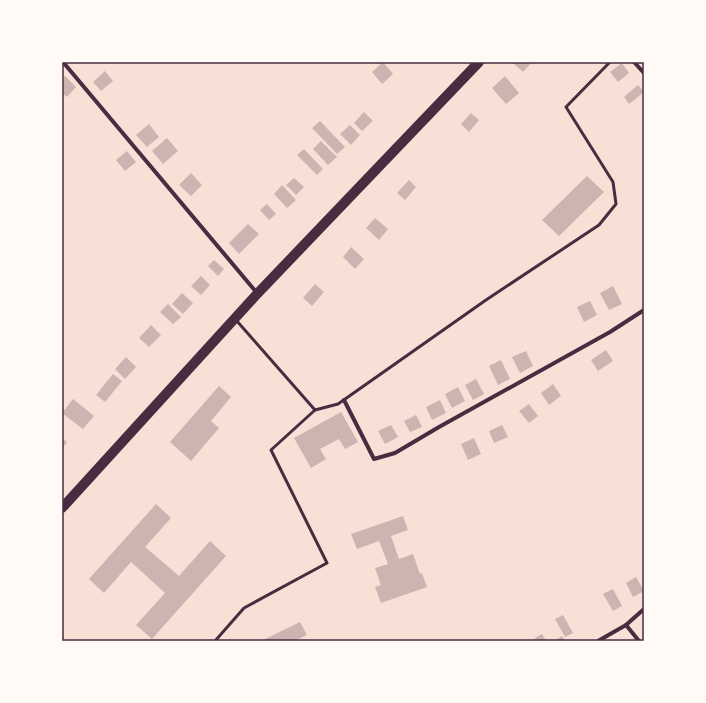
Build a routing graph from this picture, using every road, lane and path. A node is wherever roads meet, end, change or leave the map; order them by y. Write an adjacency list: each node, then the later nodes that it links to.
1 (479, 62): 6 (highway)
2 (610, 62): 9 (lane)
3 (634, 62): 5 (street)
4 (63, 65): 6 (street)
5 (644, 74)
6 (257, 294): 8 (highway)
7 (644, 310): 9 (street)
8 (235, 318): 10 (lane); 11 (highway)
9 (344, 400): 10 (lane)
10 (315, 410): 14 (lane)
11 (62, 508)
12 (644, 609): 13 (street)
13 (626, 624): 15 (street); 16 (street)
14 (215, 641)
15 (598, 641)
16 (639, 641)

